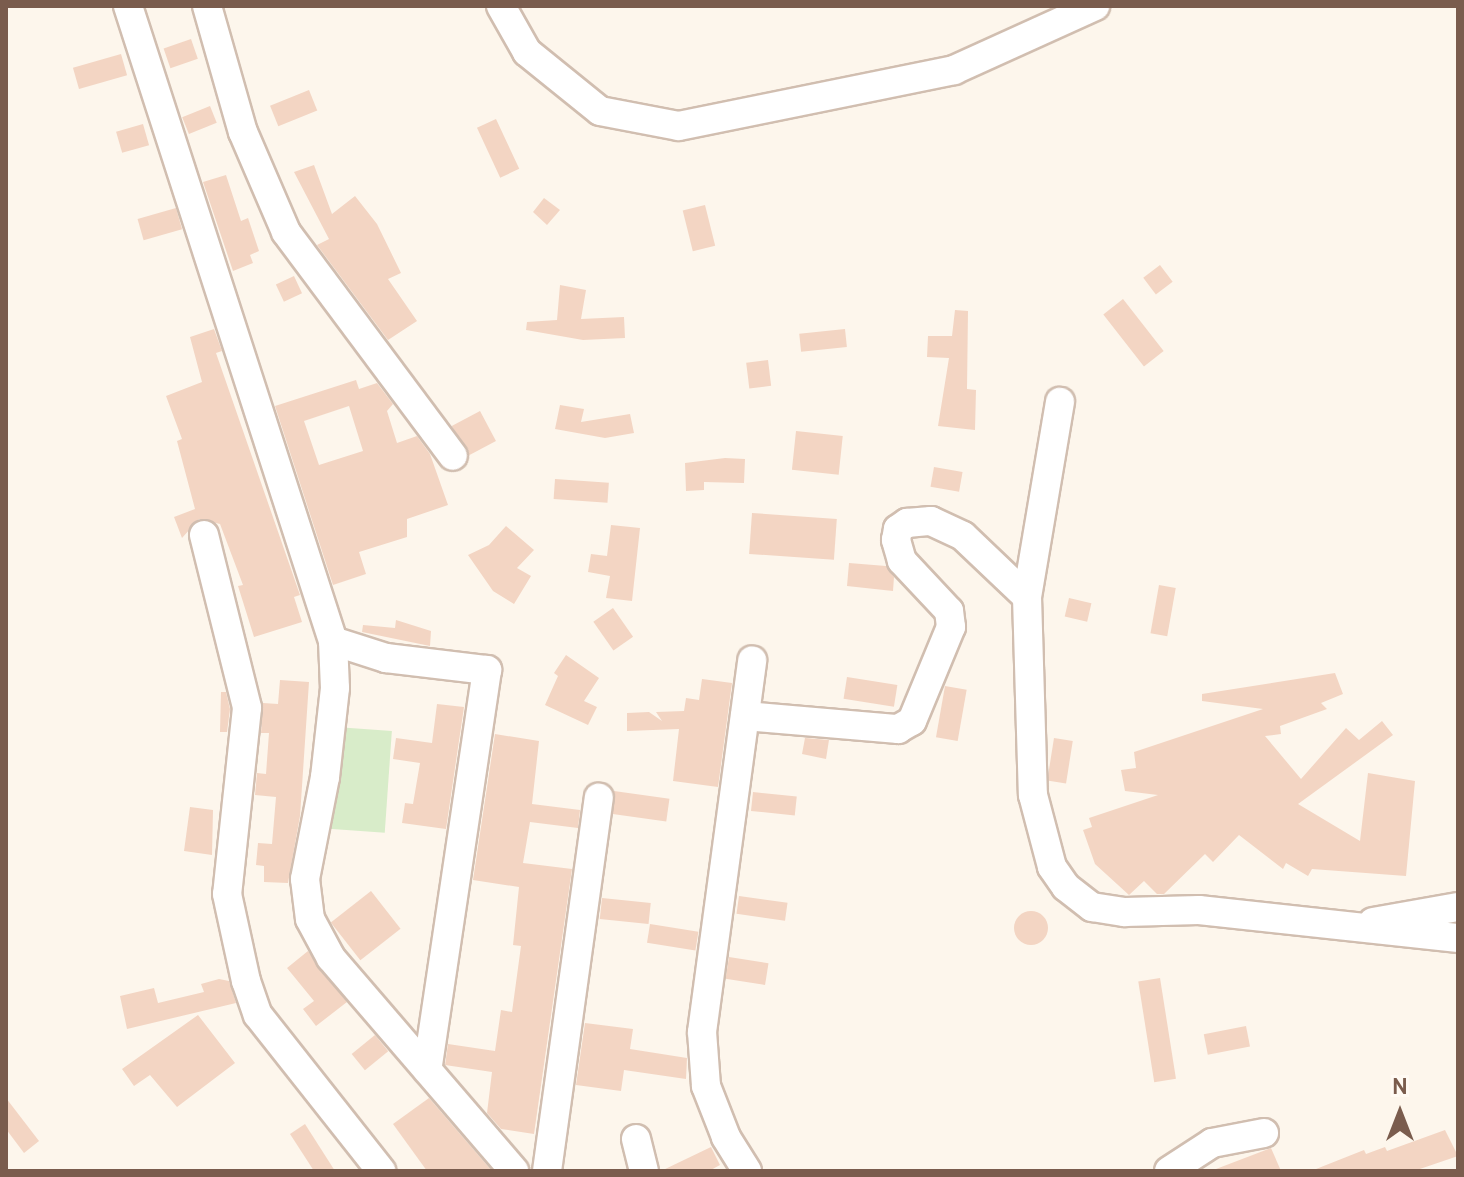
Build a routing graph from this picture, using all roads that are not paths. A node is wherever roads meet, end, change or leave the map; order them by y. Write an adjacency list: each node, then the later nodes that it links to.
1 (128, 6): 9 (street)
2 (207, 6): 6 (street)
3 (501, 6): 4 (street)
4 (1095, 6)
5 (1060, 402): 8 (street)
6 (453, 456)
7 (204, 535): 19 (street)
8 (1027, 597): 11 (street); 14 (street)
9 (333, 641): 16 (street); 16 (street)
10 (752, 660): 11 (street)
11 (745, 716): 23 (street)
12 (599, 798): 21 (street)
13 (1458, 907): 14 (street)
14 (1353, 926): 15 (street)
15 (1458, 938)
16 (427, 1070): 20 (street)
17 (1264, 1133): 24 (street)
18 (636, 1139): 22 (street)
19 (381, 1171)
20 (514, 1171)
21 (547, 1171)
22 (644, 1171)
23 (747, 1171)
24 (1169, 1171)

